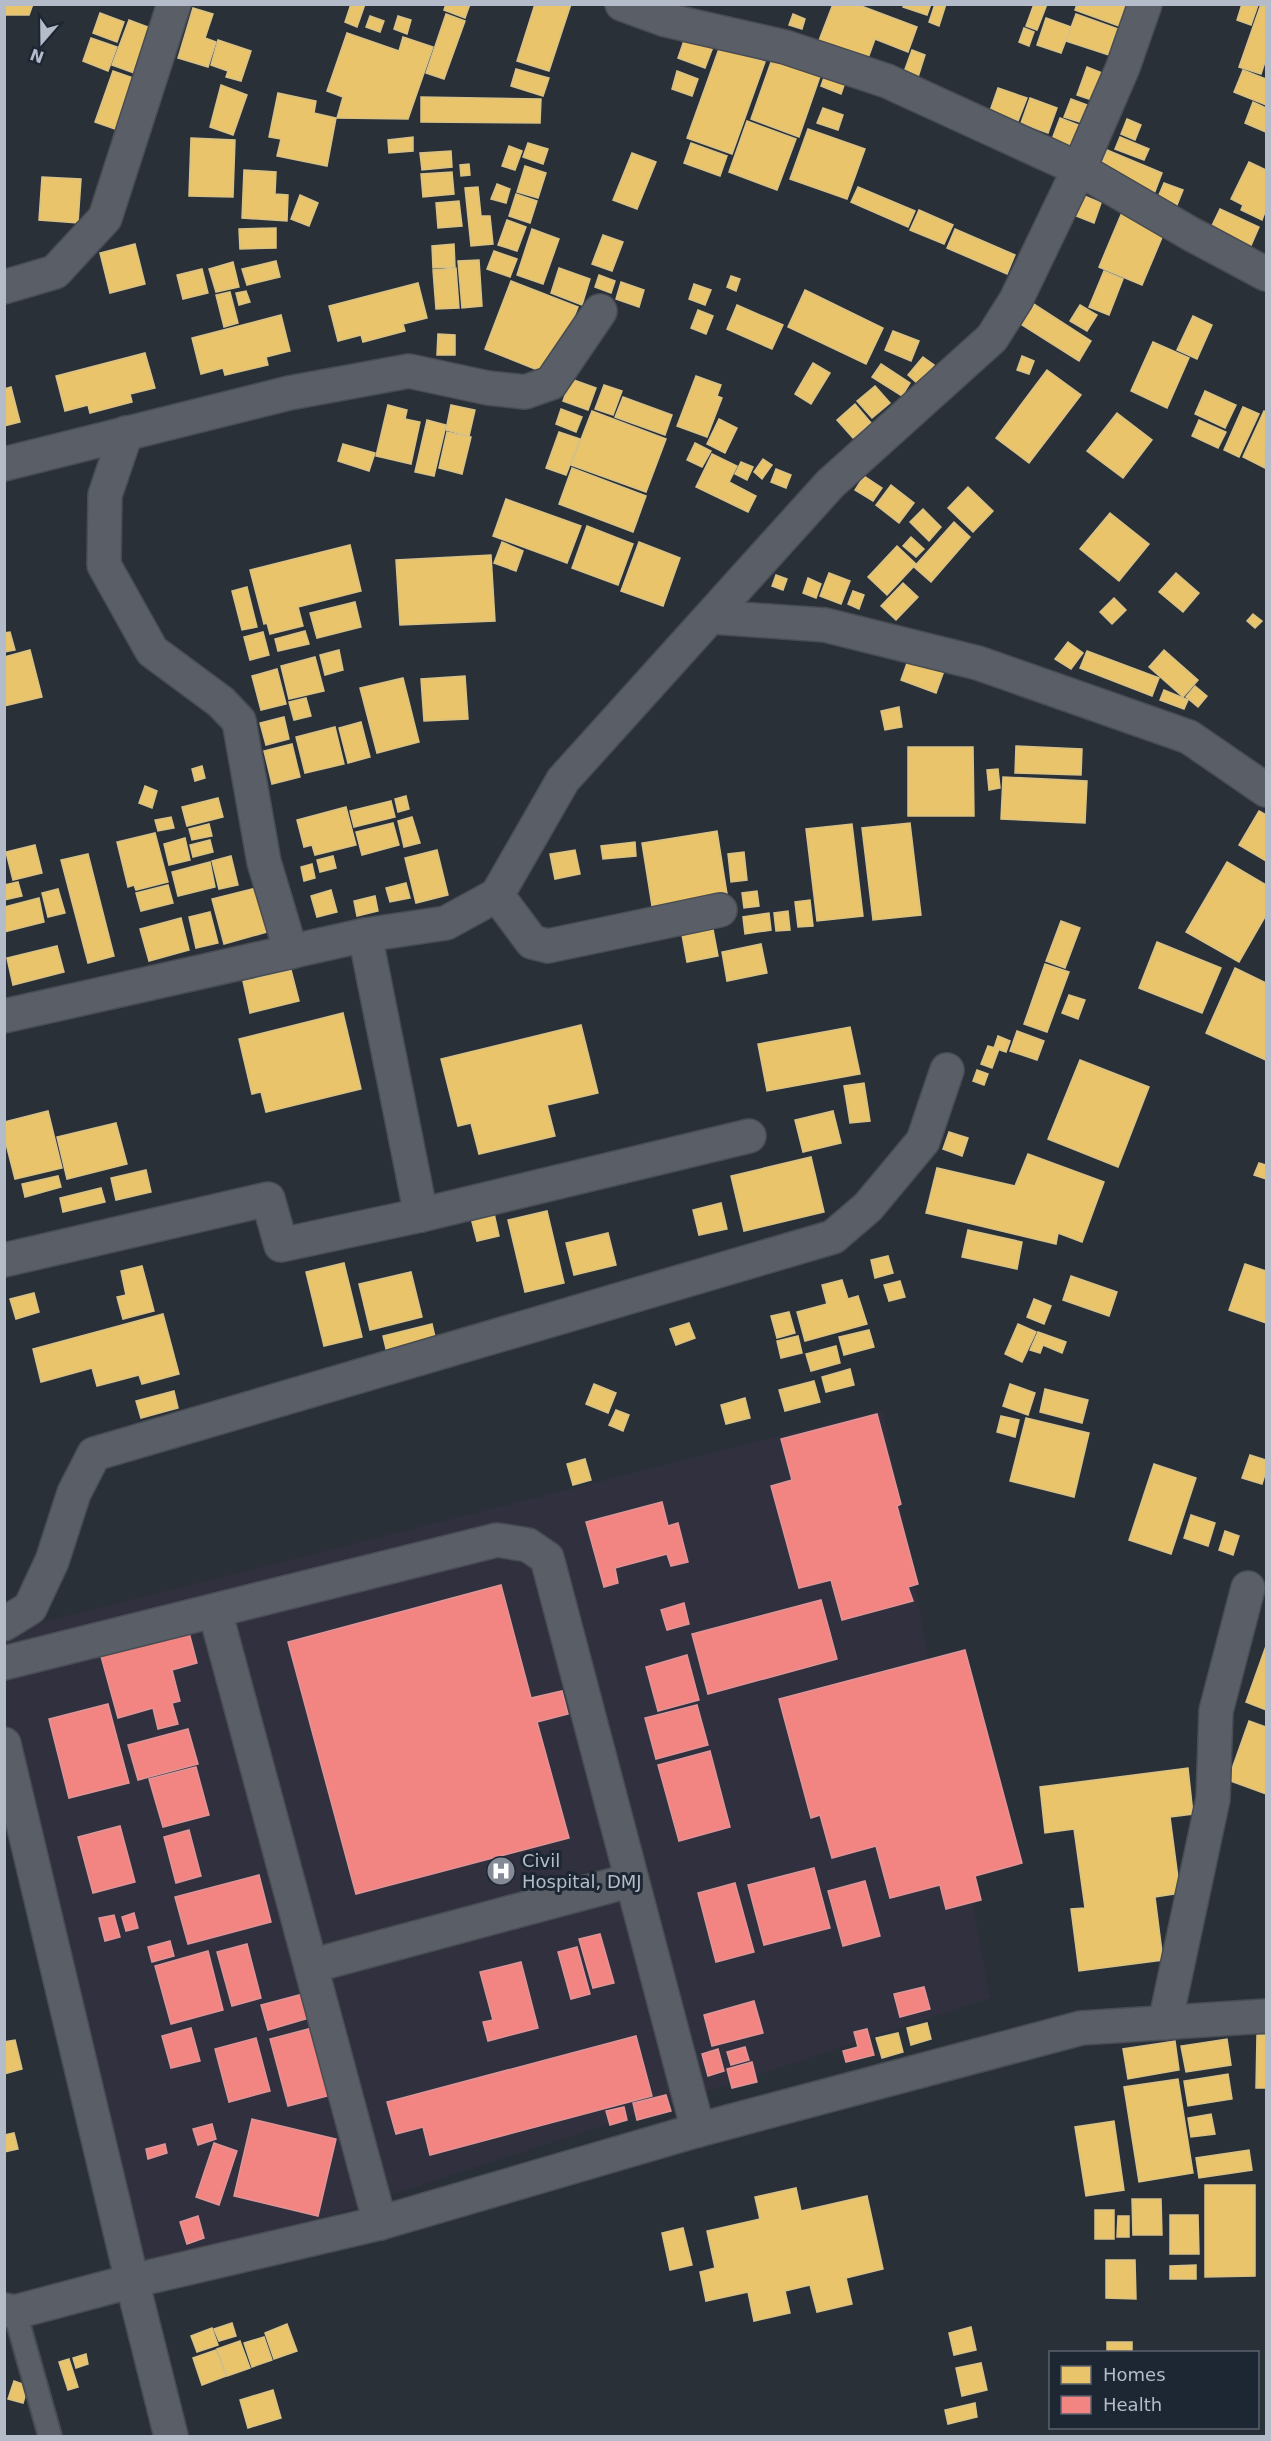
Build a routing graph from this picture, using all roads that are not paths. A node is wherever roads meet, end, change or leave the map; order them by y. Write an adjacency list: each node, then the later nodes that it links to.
1 (174, 4): 7 (street)
2 (622, 4): 4 (street)
3 (1145, 4): 5 (street)
4 (669, 12): 5 (street)
5 (1079, 169): 6 (street); 11 (street)
6 (1266, 274)
7 (4, 287)
8 (600, 311): 9 (street)
9 (126, 433): 10 (street); 16 (street)
10 (4, 464)
11 (712, 617): 12 (street); 13 (street)
12 (1266, 790)
13 (497, 895): 14 (street); 15 (street)
14 (720, 910)
15 (365, 935): 16 (street); 20 (street)
16 (291, 952): 17 (street)
17 (4, 1016)
18 (947, 1070): 24 (street)
19 (749, 1136): 20 (street)
20 (421, 1215): 21 (street)
21 (4, 1260)
22 (1248, 1588): 30 (street)
23 (215, 1611): 25 (street); 27 (street); 28 (street)
24 (4, 1623)
25 (4, 1663)
26 (4, 1744): 33 (street)
27 (632, 1880): 28 (street); 31 (street)
28 (311, 1966): 32 (street)
29 (1266, 2016): 30 (street)
30 (1165, 2022): 31 (street)
31 (698, 2130): 32 (street)
32 (380, 2223): 33 (street)
33 (132, 2282): 34 (street); 36 (street)
34 (8, 2314): 35 (lane)
35 (50, 2436)
36 (171, 2436)

